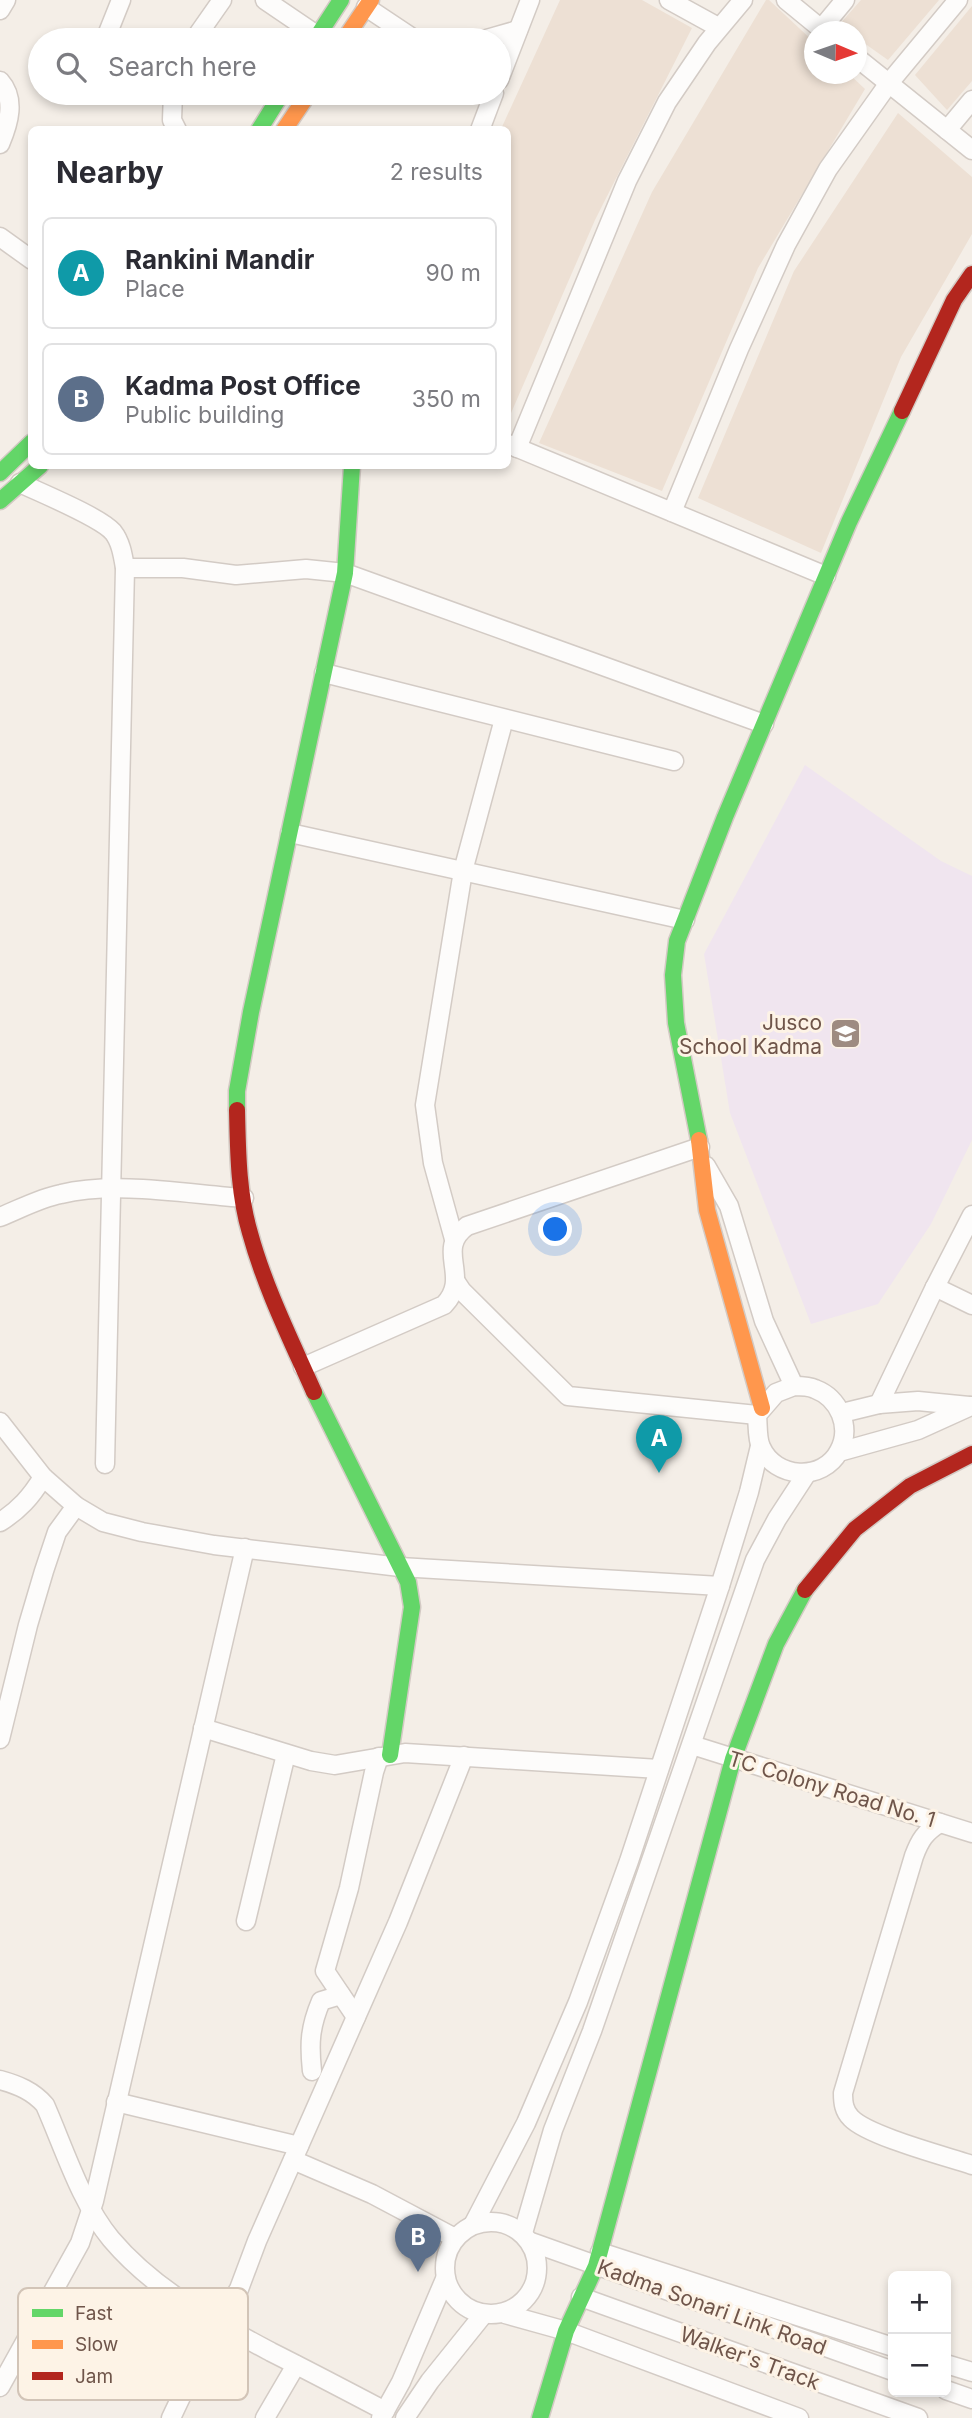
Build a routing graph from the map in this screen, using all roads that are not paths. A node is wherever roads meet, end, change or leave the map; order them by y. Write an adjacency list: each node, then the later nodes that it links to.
1 (6, 0): 13 (street)
2 (121, 0): 17 (street)
3 (222, 0): 18 (street)
4 (265, 0): 19 (street)
5 (341, 0): 20 (street)
6 (530, 0): 23 (street)
7 (669, 0): 16 (street)
8 (743, 0): 16 (street)
9 (786, 0): 14 (street)
10 (845, 0): 15 (street)
11 (958, 0): 28 (street)
12 (368, 4): 21 (street); 22 (street)
13 (0, 10)
14 (812, 21)
15 (830, 21)
16 (718, 27): 45 (street)
17 (110, 28)
18 (202, 28)
19 (303, 28)
20 (323, 28)
21 (352, 28)
22 (400, 28)
23 (518, 30): 24 (street); 25 (street)
24 (511, 32)
25 (511, 48)
26 (867, 66): 28 (street)
27 (0, 81): 39 (street)
28 (889, 83): 38 (street); 51 (street)
29 (972, 100): 38 (street)
30 (173, 105): 34 (street)
31 (275, 105): 35 (street)
32 (301, 105): 36 (street)
33 (489, 105): 37 (street)
34 (175, 126)
35 (261, 126)
36 (287, 126)
37 (482, 126)
38 (947, 130): 40 (street)
39 (0, 144)
40 (972, 150)
41 (0, 237): 42 (street)
42 (28, 257)
43 (972, 275): 54 (street)
44 (28, 446): 48 (street)
45 (512, 446): 51 (street)
46 (36, 469): 49 (street)
47 (352, 469): 53 (street)
48 (0, 473)
49 (20, 483): 50 (street); 52 (street)
50 (0, 501)
51 (671, 512): 54 (street)
52 (125, 568): 53 (street); 63 (street)
53 (345, 573): 55 (street); 57 (street)
54 (826, 576): 57 (street)
55 (324, 673): 56 (street); 59 (street)
56 (504, 719): 58 (street); 60 (street)
57 (764, 724): 61 (street)
58 (674, 761)
59 (290, 833): 60 (street); 64 (street)
60 (463, 871): 61 (street); 67 (street)
61 (685, 920): 62 (street)
62 (702, 1153): 67 (street); 72 (street); 75 (street)
63 (111, 1188): 64 (street); 66 (street); 81 (street)
64 (244, 1198): 71 (street)
65 (972, 1215): 69 (street)
66 (0, 1217)
67 (454, 1239): 68 (street)
68 (456, 1282): 71 (street); 75 (street)
69 (935, 1287): 70 (street); 73 (street)
70 (972, 1305)
71 (303, 1367): 87 (street)
72 (794, 1386): 75 (street); 76 (street)
73 (879, 1404): 74 (street); 76 (street)
74 (972, 1406): 79 (street)
75 (760, 1412): 78 (street)
76 (842, 1413): 79 (street)
77 (0, 1422): 83 (street)
78 (760, 1446): 82 (street); 88 (street)
79 (839, 1452): 82 (street)
80 (972, 1454): 95 (street)
81 (105, 1464)
82 (807, 1473): 91 (street)
83 (43, 1477): 84 (street); 85 (street)
84 (76, 1506): 86 (street); 90 (street)
85 (0, 1522)
86 (244, 1548): 87 (street); 89 (street)
87 (400, 1567): 88 (street); 93 (street)
88 (720, 1586): 96 (street)
89 (203, 1728): 92 (street); 104 (street)
90 (0, 1739)
91 (692, 1745): 95 (street, TC Colony Road No. 1); 110 (street)
92 (286, 1754): 93 (street); 99 (street)
93 (384, 1756): 94 (street); 100 (street)
94 (464, 1756): 96 (street); 101 (street)
95 (733, 1759): 97 (street, TC Colony Road No. 1); 111 (street)
96 (659, 1769): 108 (street)
97 (940, 1823): 98 (street, TC Colony Road No. 1); 106 (street)
98 (972, 1833)
99 (246, 1922)
100 (341, 1995): 101 (street); 102 (street)
101 (356, 2017): 105 (street)
102 (312, 2071)
103 (0, 2080): 107 (street)
104 (116, 2102): 105 (street); 107 (street)
105 (296, 2153): 109 (street); 115 (street)
106 (972, 2165)
107 (91, 2210): 113 (street); 114 (street)
108 (473, 2225): 109 (street); 110 (street)
109 (456, 2238): 112 (street)
110 (527, 2238): 111 (street, Kadma Sonari Link Road); 117 (street)
111 (598, 2259): 116 (street); 121 (street); 125 (street, Kadma Sonari Link Road)
112 (445, 2279): 118 (street); 132 (street)
113 (55, 2288)
114 (163, 2288)
115 (239, 2288)
116 (581, 2297): 119 (street); 138 (street, Walker's Track)
117 (505, 2314): 118 (street); 119 (street)
118 (483, 2315): 135 (street)
119 (566, 2331): 131 (street); 136 (street)
120 (248, 2339): 123 (street)
121 (888, 2346)
122 (18, 2354): 127 (street)
123 (296, 2365): 132 (street); 134 (street)
124 (951, 2366): 126 (street)
125 (888, 2369)
126 (972, 2372)
127 (0, 2387)
128 (951, 2392): 129 (street)
129 (972, 2399)
130 (180, 2400): 133 (street)
131 (758, 2411): 137 (street)
132 (383, 2415)
133 (171, 2418)
134 (265, 2418)
135 (405, 2418)
136 (541, 2418)
137 (799, 2418)
138 (918, 2418)

